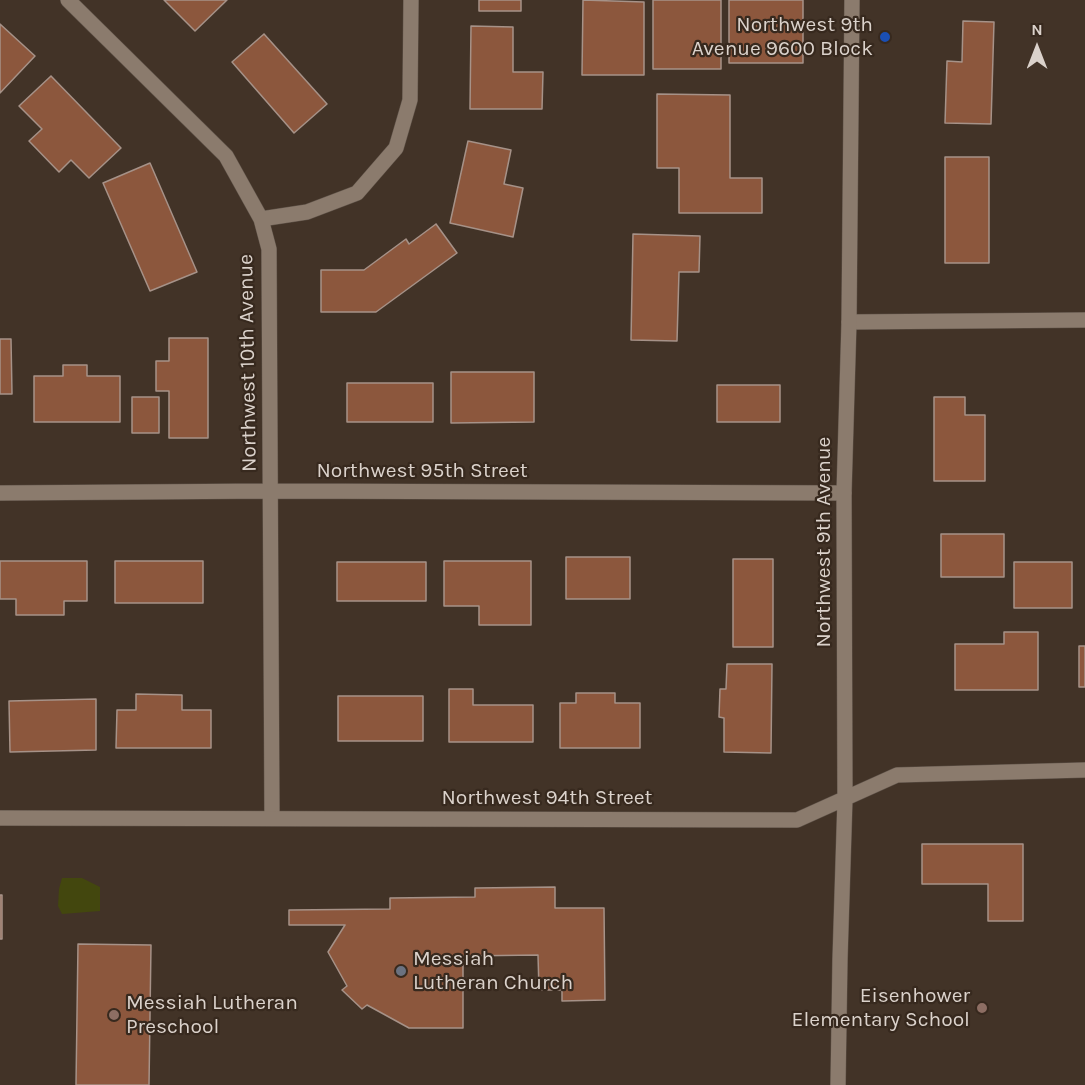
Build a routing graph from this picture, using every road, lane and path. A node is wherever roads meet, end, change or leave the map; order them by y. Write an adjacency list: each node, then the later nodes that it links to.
1 (69, 0): 4 (street, Northwest 10th Avenue)
2 (411, 0): 4 (street)
3 (852, 0): 6 (street, Northwest 9th Avenue)
4 (261, 219): 7 (street, Northwest 10th Avenue)
5 (1085, 320): 6 (street)
6 (849, 322): 9 (street, Northwest 9th Avenue)
7 (271, 491): 8 (street, Northwest 95th Street); 9 (street, Northwest 95th Street); 13 (street, Northwest 10th Avenue)
8 (0, 493)
9 (844, 493): 11 (street, Northwest 9th Avenue)
10 (1085, 770): 11 (street, Northwest 94th Street)
11 (845, 799): 13 (street, Northwest 94th Street); 14 (street, Northwest 9th Avenue)
12 (0, 818): 13 (street, Northwest 94th Street)
13 (272, 818)
14 (838, 1085)

